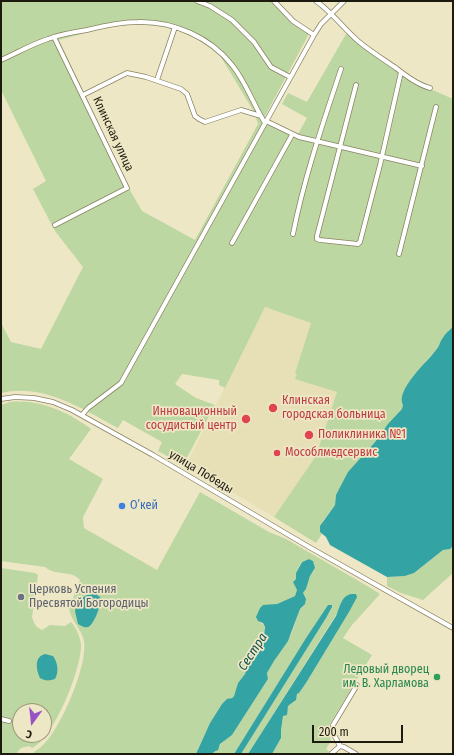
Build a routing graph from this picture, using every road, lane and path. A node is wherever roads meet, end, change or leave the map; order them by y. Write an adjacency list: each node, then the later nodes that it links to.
1 (197, 1): 13 (street)
2 (274, 1): 8 (street)
3 (316, 1): 6 (street)
4 (344, 1): 5 (street)
5 (338, 3): 6 (street)
6 (331, 14): 8 (street); 12 (street)
7 (175, 27): 9 (street); 14 (street); 19 (street)
8 (314, 34): 13 (street)
9 (54, 37): 10 (street); 17 (street, Клинская улица)
10 (1, 60)
11 (341, 69): 22 (street)
12 (401, 72): 16 (street); 24 (street)
13 (290, 77): 20 (street)
14 (157, 80): 17 (street); 19 (street)
15 (356, 84): 23 (street)
16 (430, 88)
17 (83, 95): 26 (street, Клинская улица)
18 (436, 107): 25 (street)
19 (261, 116): 20 (street)
20 (265, 122): 21 (street); 31 (street)
21 (292, 135): 22 (street); 28 (street)
22 (317, 142): 23 (street); 27 (street)
23 (340, 147): 24 (street); 24 (street)
24 (382, 156): 25 (street)
25 (422, 166): 29 (street)
26 (55, 225)
27 (293, 234)
28 (232, 243)
29 (399, 254)
30 (1, 400): 31 (street, улица Победы)
31 (82, 415): 32 (street, улица Победы)
32 (453, 628)
33 (357, 685): 36 (street)
34 (1, 719): 35 (street)
35 (9, 721)
36 (340, 746): 37 (street); 38 (street)
37 (331, 754)
38 (356, 754)

